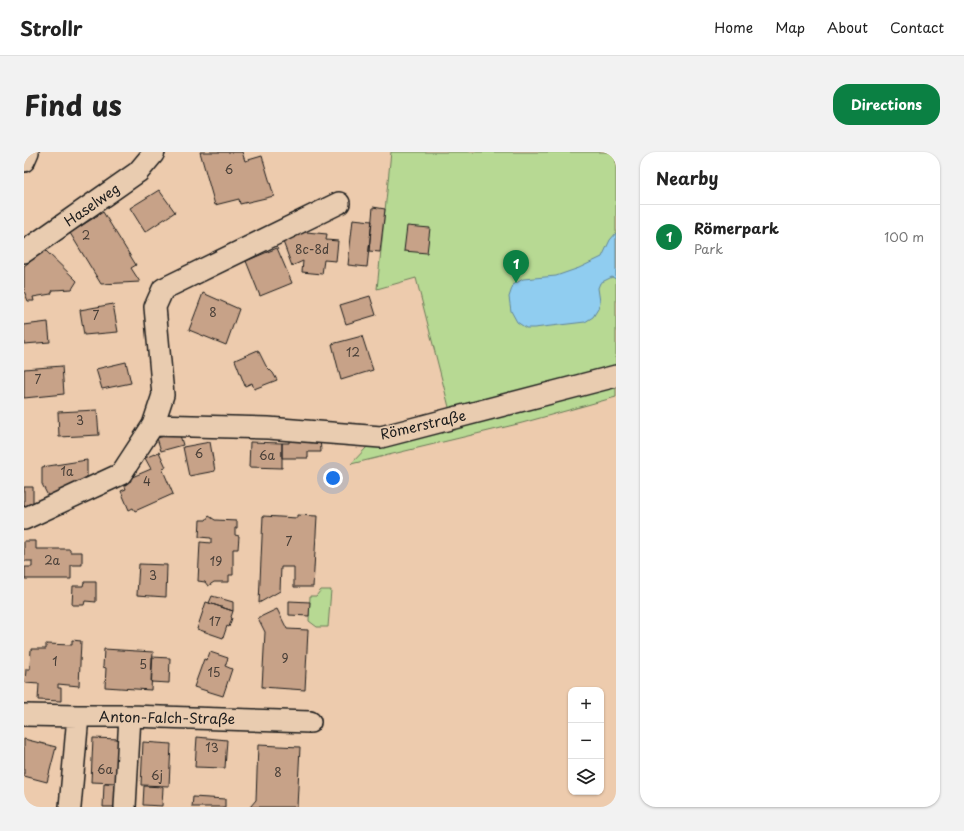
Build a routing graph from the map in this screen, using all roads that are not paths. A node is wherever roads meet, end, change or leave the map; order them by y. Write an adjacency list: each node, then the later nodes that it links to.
1 (28, 152): 3 (street)
2 (154, 152): 5 (street, Haselweg)
3 (24, 161)
4 (339, 203): 7 (street)
5 (24, 252)
6 (616, 376): 7 (street, Römerstraße)
7 (153, 425): 8 (street)
8 (24, 519)
9 (24, 715): 10 (street, Anton-Falch-Straße)
10 (78, 716): 11 (street, Anton-Falch-Straße); 13 (street)
11 (130, 716): 12 (street, Anton-Falch-Straße); 14 (street)
12 (310, 722)
13 (70, 807)
14 (125, 807)

